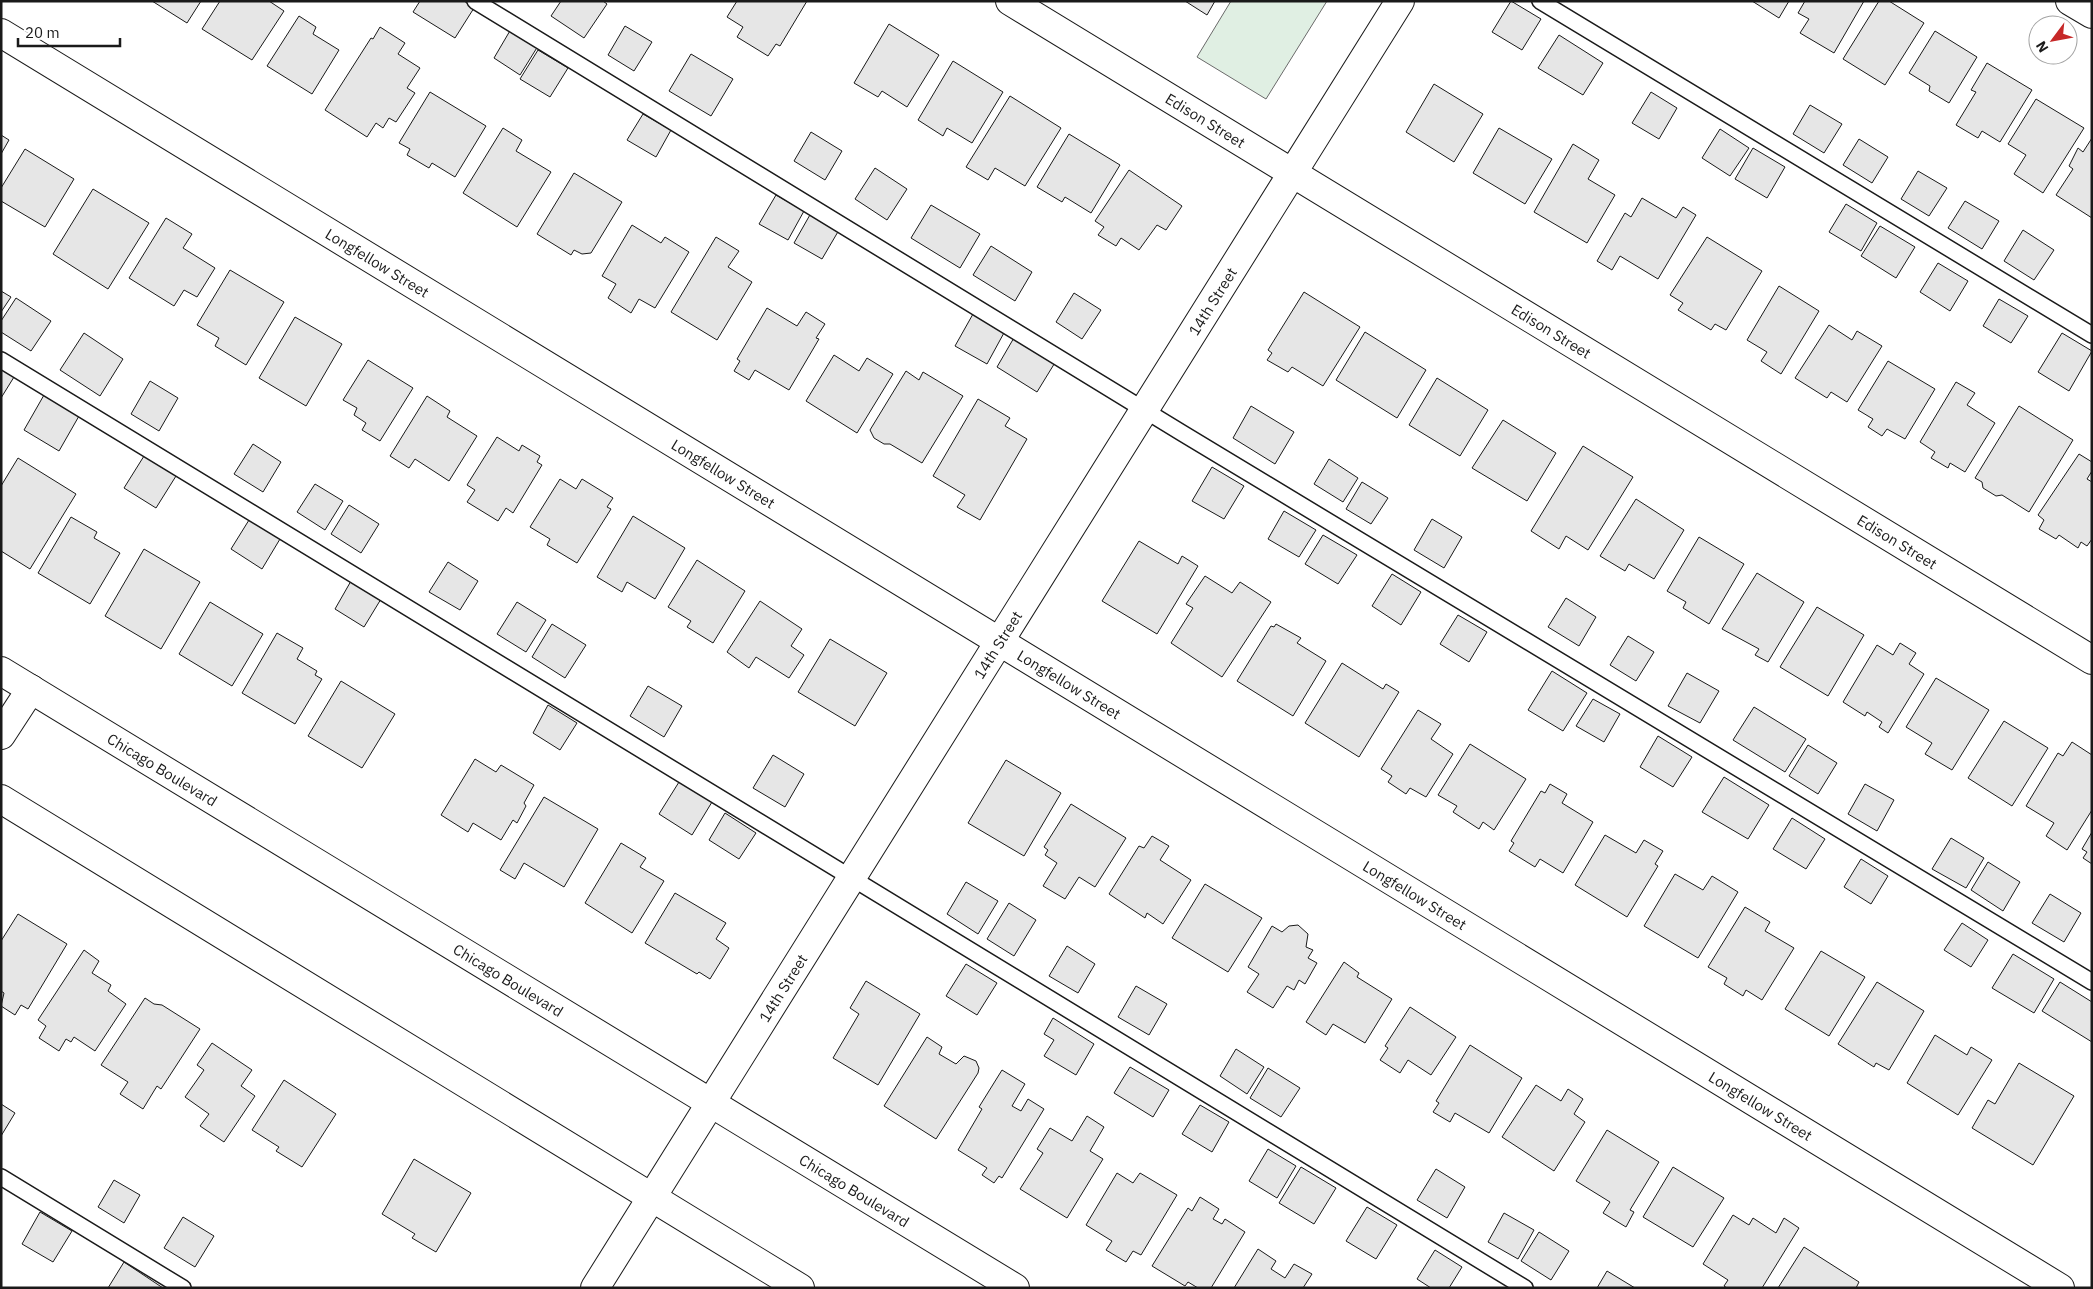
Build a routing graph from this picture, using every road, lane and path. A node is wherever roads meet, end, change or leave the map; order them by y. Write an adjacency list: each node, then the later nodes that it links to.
1 (475, 1): 11 (lane)
2 (1010, 1): 8 (street, Edison Street)
3 (1400, 1): 8 (street, 14th Street)
4 (1540, 1): 9 (lane)
5 (2070, 1): 6 (street)
6 (2092, 14)
7 (1, 33): 12 (street, Longfellow Street)
8 (1294, 174): 11 (street, 14th Street); 13 (street, Edison Street)
9 (2092, 335)
10 (1, 360): 18 (lane)
11 (1146, 410): 12 (street, 14th Street); 19 (lane)
12 (1000, 643): 18 (street, 14th Street); 28 (street, Longfellow Street)
13 (2092, 660)
14 (1, 671): 15 (street, Chicago Boulevard)
15 (31, 689): 16 (street); 20 (street, Chicago Boulevard)
16 (1, 735)
17 (1, 799): 22 (street)
18 (853, 878): 20 (street, 14th Street); 27 (lane)
19 (2092, 982)
20 (712, 1103): 22 (street, 14th Street); 26 (street, Chicago Boulevard)
21 (1, 1177): 23 (lane)
22 (652, 1198): 24 (street, 14th Street); 25 (street)
23 (183, 1288)
24 (595, 1288)
25 (800, 1288)
26 (1015, 1288)
27 (1525, 1288)
28 (2060, 1288)

